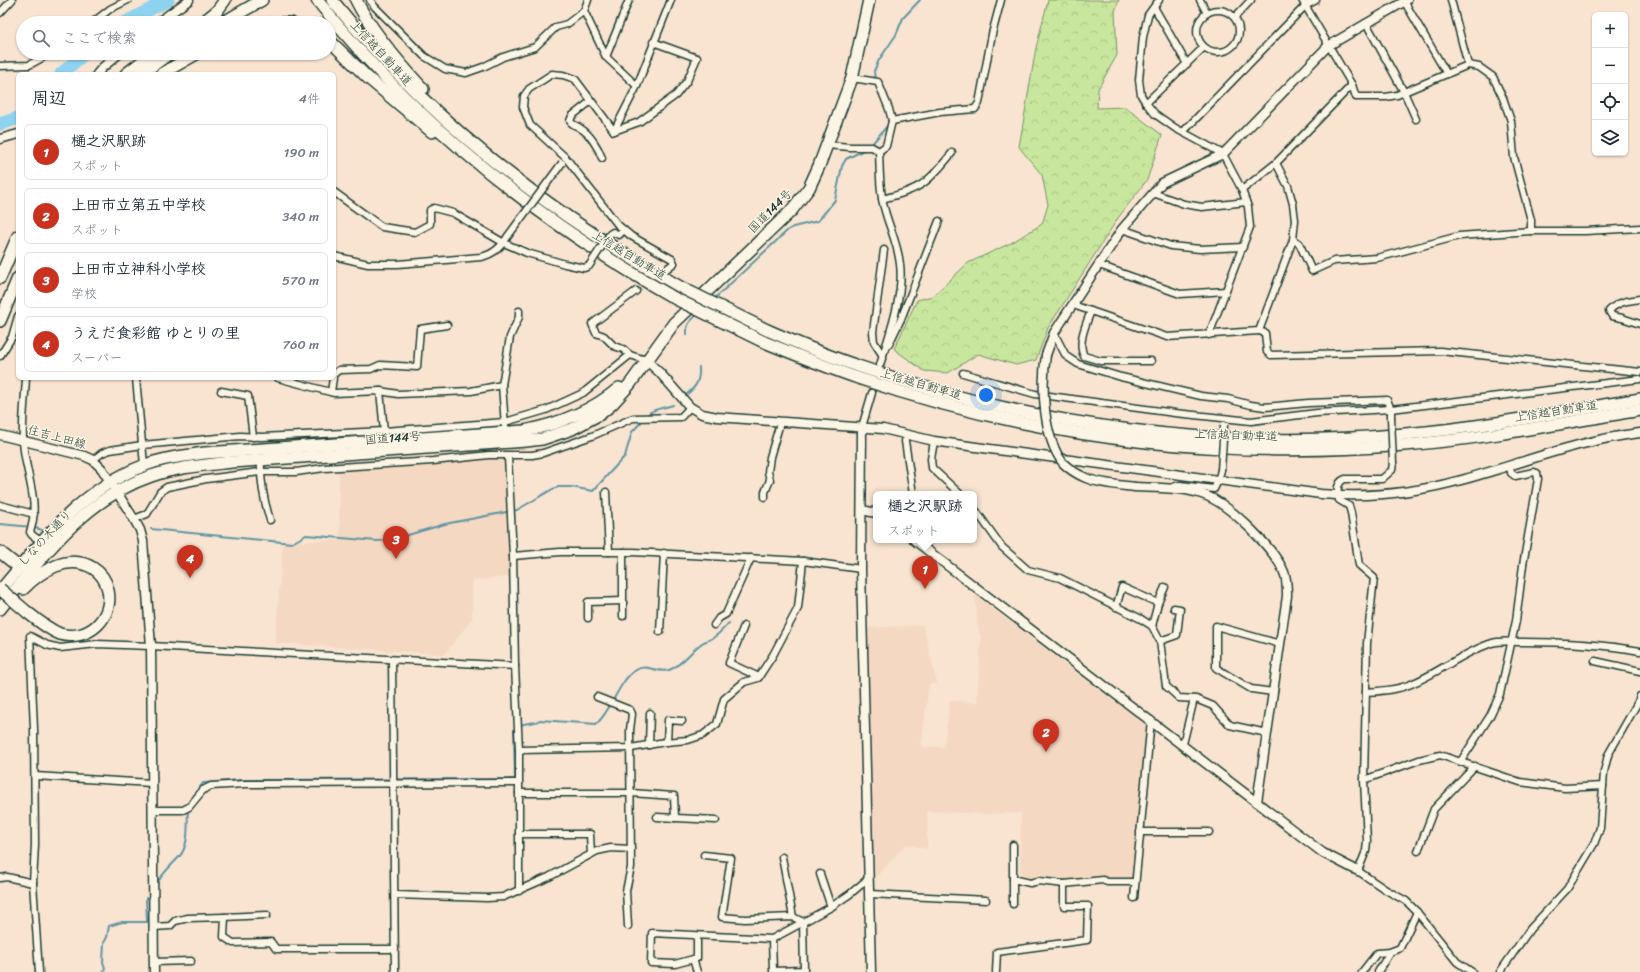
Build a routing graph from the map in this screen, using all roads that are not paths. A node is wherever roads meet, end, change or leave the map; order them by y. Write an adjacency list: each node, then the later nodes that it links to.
1 (12, 0): 25 (street)
2 (128, 0): 27 (street)
3 (189, 0): 28 (street)
4 (262, 0): 30 (highway)
5 (317, 0): 31 (highway, 上信越自動車道)
6 (332, 0): 78 (highway, 上信越自動車道)
7 (356, 0): 78 (highway)
8 (370, 0): 24 (street)
9 (588, 0): 24 (street)
10 (629, 0): 39 (street)
11 (671, 0): 35 (street)
12 (869, 0): 53 (highway, 国道144号)
13 (1001, 0): 60 (street)
14 (1159, 0): 23 (street)
15 (1200, 0): 26 (street)
16 (1251, 0): 32 (street)
17 (1302, 0): 22 (street)
18 (1316, 0): 22 (street)
19 (1451, 0): 46 (street)
20 (225, 1): 29 (highway)
21 (1406, 1): 34 (street); 52 (street)
22 (1305, 6): 37 (street); 62 (street)
23 (1154, 7): 45 (street); 58 (street)
24 (584, 12): 39 (street)
25 (0, 13)
26 (1207, 13): 32 (street); 38 (street)
27 (101, 16)
28 (167, 16)
29 (210, 16)
30 (234, 16)
31 (330, 16)
32 (1235, 17): 38 (street)
33 (336, 23): 73 (highway, 上信越自動車道)
34 (1366, 23): 37 (street); 56 (street)
35 (653, 42): 55 (street); 61 (street)
36 (336, 46): 73 (highway)
37 (1328, 46): 54 (street); 68 (street)
38 (1204, 47): 45 (street)
39 (606, 57): 55 (street)
40 (38, 60): 47 (street)
41 (112, 60): 48 (street)
42 (145, 60): 49 (highway)
43 (160, 60): 50 (highway)
44 (186, 60): 51 (highway)
45 (1187, 64): 58 (street)
46 (1468, 65): 52 (street); 83 (street)
47 (0, 66)
48 (99, 72)
49 (129, 72)
50 (144, 72)
51 (165, 72)
52 (1447, 74): 56 (street)
53 (852, 78): 60 (street); 65 (highway, 国道144号)
54 (1352, 85): 56 (street); 71 (street)
55 (637, 86): 61 (street)
56 (1404, 92): 59 (street)
57 (592, 100): 61 (street); 69 (street); 70 (street)
58 (1146, 103): 62 (street)
59 (1416, 119)
60 (892, 120): 66 (street)
61 (614, 131)
62 (1183, 132): 68 (street)
63 (16, 135): 64 (street)
64 (0, 139)
65 (827, 145): 66 (street); 110 (highway, 国道144号)
66 (878, 151): 76 (street)
67 (952, 154): 76 (street)
68 (1223, 154): 72 (street); 75 (street)
69 (602, 158)
70 (564, 161): 81 (street); 86 (street, bridge)
71 (1276, 163): 72 (street); 84 (street)
72 (1242, 190): 77 (street)
73 (510, 191): 129 (highway, 上信越自動車道, bridge)
74 (336, 193): 86 (street)
75 (1153, 193): 77 (street); 82 (street)
76 (882, 199): 109 (street)
77 (1246, 202): 87 (street)
78 (554, 208): 126 (highway, 上信越自動車道, bridge)
79 (939, 221): 109 (street)
80 (1640, 228): 83 (street)
81 (624, 230): 86 (street, bridge); 91 (street)
82 (1122, 230): 87 (street); 90 (street)
83 (1531, 231): 84 (street)
84 (1293, 240): 104 (street)
85 (16, 241): 92 (highway)
86 (504, 243): 89 (street)
87 (1243, 247): 95 (street)
88 (884, 250): 109 (street)
89 (336, 256)
90 (1099, 265): 95 (street); 97 (street)
91 (664, 271)
92 (0, 278)
93 (16, 283): 100 (highway)
94 (636, 291): 107 (street)
95 (1226, 291): 106 (street)
96 (1640, 299): 102 (street)
97 (1073, 305): 99 (street); 105 (street)
98 (519, 311): 121 (street)
99 (1091, 311): 106 (street); 111 (street)
100 (0, 321)
101 (447, 324): 113 (street)
102 (1640, 324)
103 (16, 331): 108 (street)
104 (1259, 331): 106 (street); 114 (street)
105 (1054, 333): 128 (street); 151 (street, bridge)
106 (1209, 335)
107 (630, 355): 110 (street); 130 (street)
108 (0, 356)
109 (883, 356): 112 (street)
110 (646, 360): 127 (street); 136 (highway, 国道144号); 145 (highway, 国道144号)
111 (1151, 361)
112 (880, 365)
113 (336, 372)
114 (1640, 372)
115 (962, 373): 131 (street)
116 (1640, 379): 128 (street)
117 (26, 380): 139 (street)
118 (136, 380): 142 (street)
119 (292, 380): 123 (street)
120 (333, 380): 123 (street)
121 (502, 385): 124 (street); 130 (street)
122 (220, 391): 138 (street)
123 (331, 392): 124 (street)
124 (380, 392): 134 (street)
125 (872, 393): 133 (street)
126 (1640, 399)
127 (690, 407): 132 (street); 143 (street)
128 (1391, 409): 131 (street); 156 (street, bridge)
129 (1640, 410)
130 (505, 422): 134 (street); 136 (street)
131 (1224, 422): 149 (street, bridge)
132 (780, 423): 133 (street); 157 (street)
133 (862, 427): 141 (street); 159 (street)
134 (384, 432): 138 (street)
135 (1640, 432): 147 (street)
136 (507, 434): 146 (highway, 国道144号)
137 (0, 435): 139 (street, 住吉上田線)
138 (253, 437): 142 (street)
139 (23, 441): 144 (street, 住吉上田線); 162 (street)
140 (905, 441): 153 (street)
141 (934, 441): 149 (street); 154 (street)
142 (142, 445): 144 (street); 146 (street)
143 (508, 456): 148 (street); 171 (street)
144 (93, 460): 150 (street, 住吉上田線)
145 (261, 460): 148 (street); 152 (highway, 国道144号)
146 (144, 465): 150 (highway, 国道144号)
147 (1510, 465): 156 (street); 193 (street)
148 (260, 472): 163 (street); 164 (street)
149 (1218, 481): 151 (street); 156 (street)
150 (109, 482): 152 (street, 住吉上田線); 165 (highway, しなの木通り)
151 (1168, 488): 194 (street)
152 (116, 491): 163 (street, 住吉上田線); 176 (highway, しなの木通り)
153 (913, 491)
154 (957, 491)
155 (606, 492): 168 (street)
156 (1338, 495): 203 (street)
157 (765, 497)
158 (0, 505): 162 (street)
159 (862, 510): 160 (street); 175 (street)
160 (873, 512)
161 (977, 512): 182 (street)
162 (34, 514): 165 (street)
163 (134, 519): 195 (street, 住吉上田線)
164 (270, 520)
165 (42, 542): 174 (highway, しなの木通り)
166 (919, 543): 208 (street)
167 (0, 552): 174 (highway)
168 (609, 552): 169 (street); 171 (street)
169 (623, 552): 170 (street); 179 (street)
170 (664, 553): 172 (street); 191 (street)
171 (514, 556): 199 (street)
172 (751, 558): 173 (street); 188 (street)
173 (803, 561): 175 (street); 201 (street)
174 (20, 568): 178 (highway, しなの木通り)
175 (861, 569): 243 (street)
176 (22, 581): 181 (highway); 184 (highway, しなの木通り)
177 (1166, 587): 180 (street)
178 (0, 590): 185 (highway, bridge)
179 (623, 600): 186 (street); 187 (street)
180 (1158, 603): 182 (street); 190 (street)
181 (0, 605)
182 (1116, 607): 190 (street)
183 (1174, 608): 192 (street)
184 (0, 609)
185 (0, 613)
186 (623, 616)
187 (588, 618)
188 (714, 625)
189 (744, 626): 201 (street)
190 (1152, 626): 192 (street)
191 (660, 632)
192 (1160, 641): 206 (street)
193 (1512, 642): 196 (street); 203 (street); 216 (street)
194 (1280, 644): 202 (street); 202 (street)
195 (151, 646): 197 (street); 218 (street); 221 (street, 住吉上田線)
196 (1640, 651)
197 (392, 660): 199 (street); 220 (street)
198 (1595, 661): 200 (street)
199 (515, 666): 215 (street)
200 (1640, 671)
201 (759, 677): 211 (street)
202 (1273, 692): 210 (street)
203 (1366, 692): 219 (street)
204 (1640, 696): 223 (street)
205 (597, 697): 214 (street)
206 (1194, 699): 210 (street); 212 (street)
207 (650, 713): 213 (street)
208 (1151, 720): 212 (street); 231 (street)
209 (682, 722): 211 (street)
210 (1268, 733): 226 (street)
211 (667, 742): 213 (street)
212 (1183, 744): 226 (street)
213 (649, 745): 214 (street)
214 (631, 748): 215 (street); 225 (street)
215 (519, 750): 222 (street)
216 (1461, 761): 217 (street); 219 (street)
217 (1475, 766): 223 (street); 236 (street)
218 (35, 776): 221 (street); 246 (street)
219 (1364, 780): 240 (street)
220 (394, 782): 222 (street); 227 (street); 250 (street)
221 (151, 783): 227 (street, 住吉上田線)
222 (519, 783): 224 (street)
223 (1603, 786): 278 (street)
224 (519, 793): 225 (street); 233 (street)
225 (631, 793): 229 (street); 235 (street)
226 (1257, 802): 240 (street)
227 (152, 810): 261 (street, 住吉上田線)
228 (657, 817): 229 (street)
229 (675, 818): 230 (street)
230 (716, 820)
231 (1140, 832): 232 (street); 245 (street)
232 (1209, 832)
233 (519, 834): 237 (street); 248 (street)
234 (1013, 846): 244 (street)
235 (631, 849): 237 (street); 260 (street)
236 (1418, 851)
237 (591, 854): 248 (street)
238 (704, 855): 258 (street)
239 (782, 857): 258 (street)
240 (1358, 871): 255 (street)
241 (820, 874): 254 (street)
242 (0, 878): 246 (street)
243 (869, 878): 249 (street); 254 (street)
244 (1013, 879): 247 (street); 253 (street)
245 (1135, 882): 247 (street); 251 (street)
246 (33, 883): 269 (street)
247 (1064, 884): 274 (street)
248 (519, 891): 250 (street)
249 (870, 894): 252 (street); 273 (street)
250 (395, 895): 264 (street)
251 (1134, 898)
252 (986, 900)
253 (1013, 904)
254 (831, 907): 259 (street)
255 (1417, 912): 265 (street); 277 (street)
256 (267, 915): 257 (street)
257 (224, 917): 261 (street); 264 (street)
258 (793, 917): 259 (street)
259 (803, 922): 263 (street); 263 (street)
260 (628, 926)
261 (153, 927): 268 (street, 住吉上田線)
262 (697, 936): 263 (street); 266 (street); 266 (street)
263 (772, 939)
264 (395, 949): 271 (street)
265 (1390, 952): 275 (street); 276 (street)
266 (693, 959): 272 (street)
267 (191, 961): 268 (street)
268 (154, 962): 270 (street, 住吉上田線)
269 (39, 972)
270 (154, 972)
271 (395, 972)
272 (697, 972)
273 (871, 972)
274 (996, 972)
275 (1362, 972)
276 (1378, 972)
277 (1472, 972)
278 (1500, 972)

